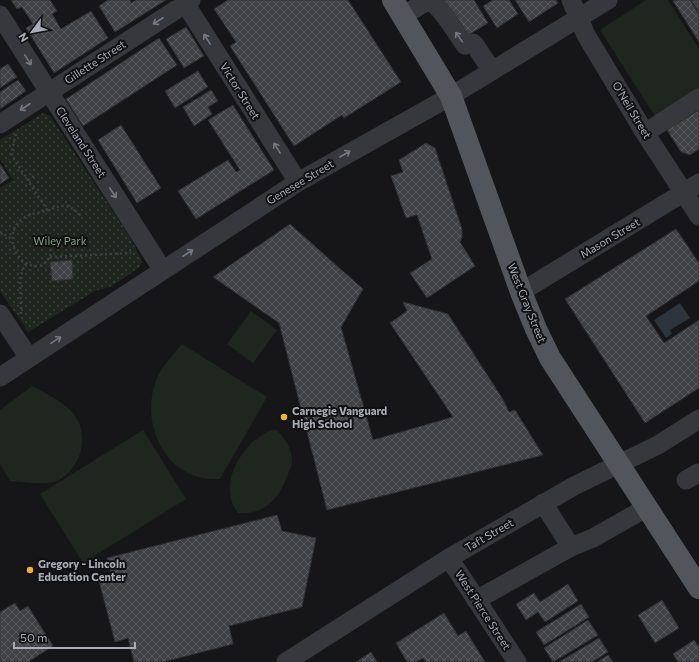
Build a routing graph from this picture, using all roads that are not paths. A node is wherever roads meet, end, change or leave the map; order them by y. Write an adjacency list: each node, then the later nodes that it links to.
1 (571, 0): 6 (street, O'Neil Street)
2 (608, 0): 6 (street, Genesee Street)
3 (186, 1): 8 (street, Gillette Street, one-way to 8); 13 (street, Victor Street, one-way to 3)
4 (398, 8): 7 (street, one-way to 4); 9 (main road, West Gray Street)
5 (0, 15): 8 (street, Cleveland Street, one-way to 8)
6 (579, 18): 7 (street, Genesee Street); 12 (street, O'Neil Street)
7 (492, 71): 9 (street, Genesee Street)
8 (48, 92): 11 (street, Gillette Street, one-way to 11); 16 (street, Cleveland Street, one-way to 16)
9 (451, 96): 13 (street, Genesee Street, one-way to 9); 17 (main road, West Gray Street)
10 (699, 98): 12 (street)
11 (0, 124)
12 (645, 133): 14 (street, O'Neil Street)
13 (298, 182): 16 (street, Genesee Street, one-way to 13)
14 (692, 187): 15 (street, O'Neil Street); 17 (street, Mason Street)
15 (699, 216)
16 (162, 269): 19 (street, Genesee Street, one-way to 16)
17 (521, 292): 22 (main road, West Gray Street)
18 (0, 314): 19 (street)
19 (29, 358): 20 (street, Genesee Street)
20 (0, 377)
21 (699, 419): 22 (street, Taft Street)
22 (618, 465): 23 (street, Taft Street); 24 (main road, West Gray Street)
23 (543, 503): 25 (street); 26 (street, Taft Street)
24 (646, 508): 25 (street); 27 (main road, West Gray Street)
25 (570, 547): 28 (street)
26 (449, 558): 28 (street, West Pierce Street); 29 (street, Taft Street)
27 (699, 588)
28 (476, 600): 30 (street, West Pierce Street)
29 (292, 660)
30 (517, 662)

